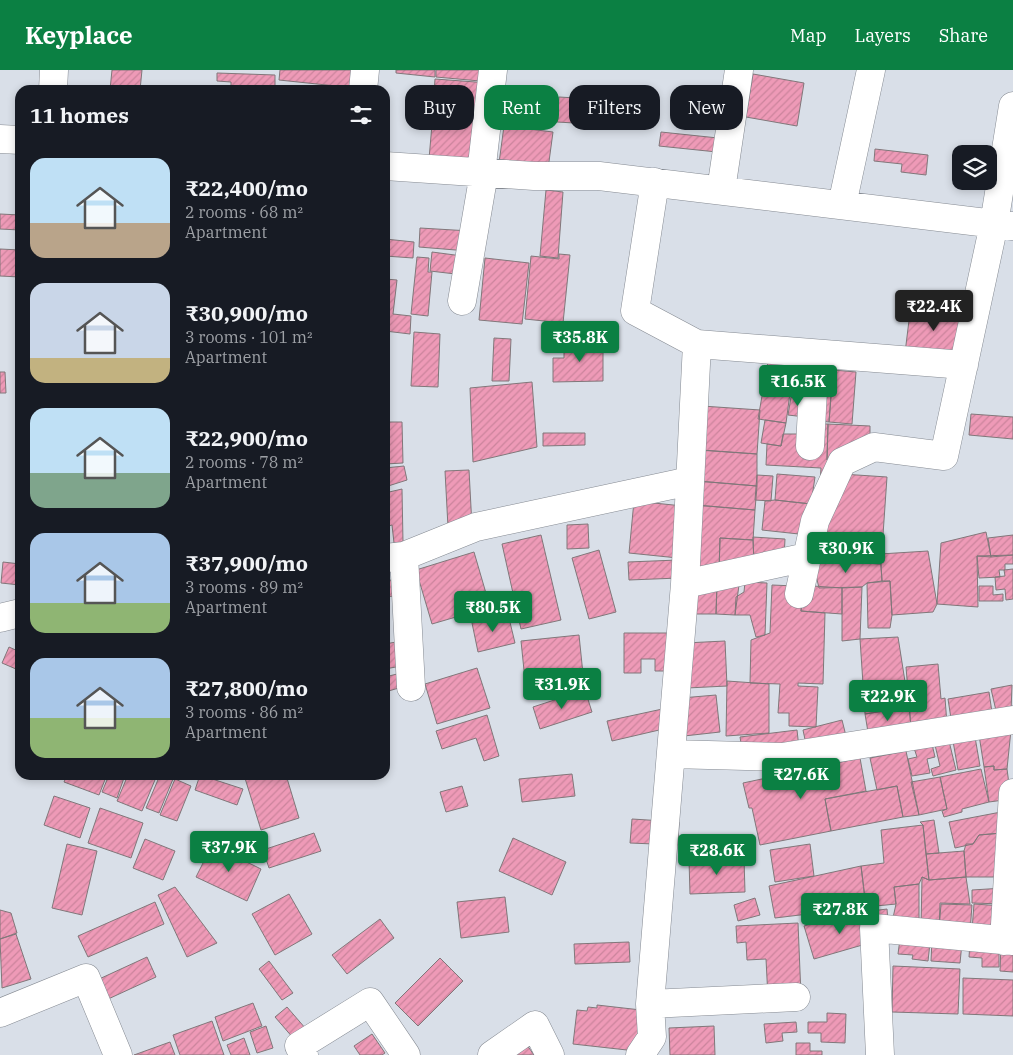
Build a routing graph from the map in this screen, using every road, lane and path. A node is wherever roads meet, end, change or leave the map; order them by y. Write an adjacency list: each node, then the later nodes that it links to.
1 (54, 70): 6 (street)
2 (365, 70): 7 (street)
3 (493, 70): 12 (street)
4 (739, 70): 14 (street)
5 (871, 70): 15 (street)
6 (53, 85)
7 (364, 85)
8 (1013, 106): 16 (street)
9 (0, 139): 10 (street)
10 (15, 140)
11 (390, 166): 12 (street)
12 (484, 173): 13 (street); 17 (street)
13 (655, 182): 14 (street); 18 (street)
14 (721, 190): 15 (street)
15 (842, 205): 16 (street)
16 (1004, 225): 20 (street)
17 (462, 301)
18 (697, 344): 19 (street); 22 (street)
19 (814, 354): 20 (street); 21 (street)
20 (964, 365): 24 (street)
21 (810, 446)
22 (690, 481): 23 (street); 25 (street)
23 (395, 557): 29 (street)
24 (807, 557): 25 (street); 26 (street)
25 (684, 584): 31 (street)
26 (798, 594)
27 (15, 615): 28 (street)
28 (0, 618)
29 (411, 687)
30 (1013, 720): 31 (street)
31 (671, 754): 35 (street)
32 (1013, 793): 33 (street)
33 (1009, 941): 43 (street)
34 (796, 997): 35 (street)
35 (650, 1004): 42 (street)
36 (0, 1013): 37 (street)
37 (118, 1055)
38 (304, 1055): 39 (street)
39 (406, 1055)
40 (492, 1055): 41 (street)
41 (550, 1055)
42 (640, 1055)
43 (880, 1055)

